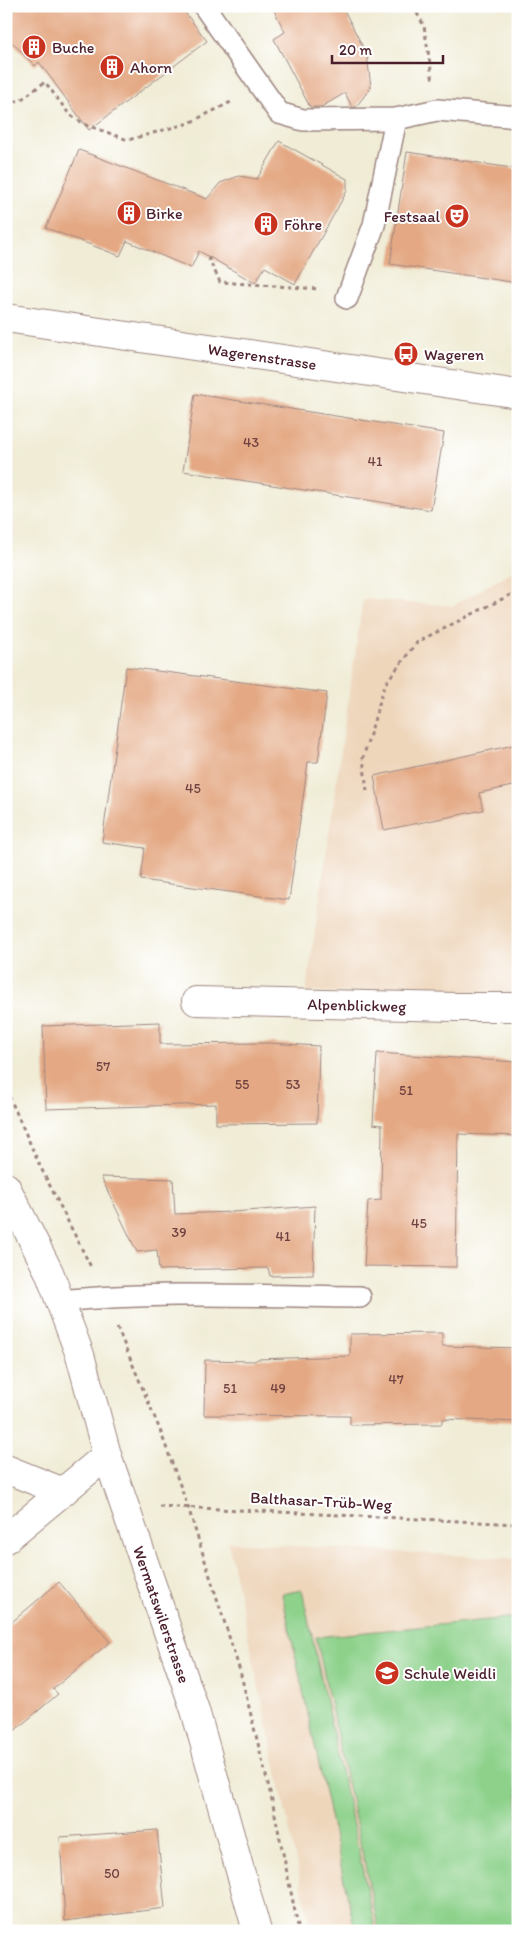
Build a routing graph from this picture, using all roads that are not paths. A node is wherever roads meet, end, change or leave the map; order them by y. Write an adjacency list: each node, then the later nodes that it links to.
1 (204, 6): 3 (lane)
2 (518, 117): 3 (lane)
3 (396, 119): 4 (lane)
4 (348, 294)
5 (6, 318): 6 (street, Wagerenstrasse)
6 (518, 394)
7 (196, 1001): 8 (street, Alpenblickweg)
8 (518, 1007)
9 (6, 1187): 11 (street, Wermatswilerstrasse)
10 (360, 1297): 11 (lane)
11 (60, 1302): 12 (street, Wermatswilerstrasse)
12 (107, 1455): 14 (street); 16 (street, Wermatswilerstrasse)
13 (6, 1470): 14 (street)
14 (63, 1492): 15 (street)
15 (6, 1539)
16 (257, 1931)

